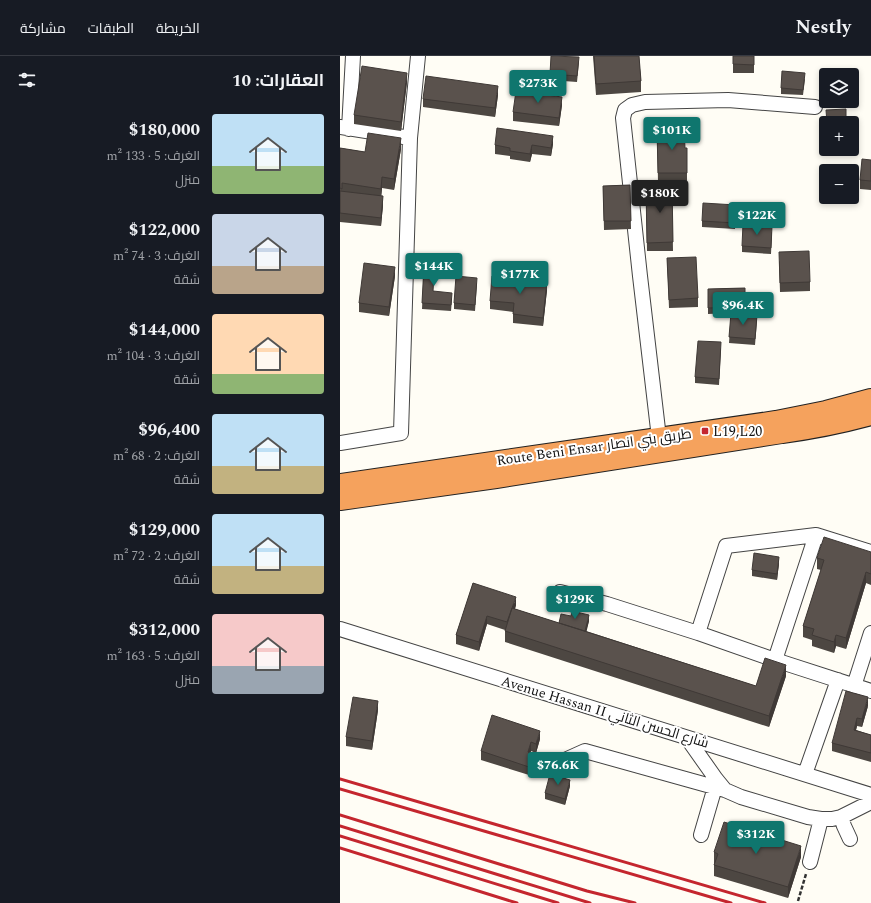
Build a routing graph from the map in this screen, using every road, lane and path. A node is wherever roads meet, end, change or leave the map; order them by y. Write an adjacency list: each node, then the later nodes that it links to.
1 (353, 56): 4 (street)
2 (418, 56): 5 (street)
3 (814, 107): 8 (street)
4 (344, 128): 5 (street)
5 (410, 138): 9 (street)
6 (871, 400): 8 (highway, Route Beni Ensar طريق بني انصار)
7 (871, 415): 11 (highway, Route Beni Ensar طريق بني انصار)
8 (660, 438): 10 (highway, Route Beni Ensar طريق بني انصار)
9 (340, 443)
10 (340, 484)
11 (340, 500)
12 (816, 535): 13 (street); 16 (street); 18 (street)
13 (871, 552)
14 (560, 592): 16 (street)
15 (340, 629): 22 (street, Avenue Hassan II شارع الحسن الثاني)
16 (698, 633): 18 (street)
17 (871, 633): 20 (street)
18 (775, 660): 19 (street)
19 (838, 680): 20 (street); 24 (street)
20 (854, 686): 21 (street)
21 (871, 691)
22 (687, 738): 24 (street, Avenue Hassan II شارع الحسن الثاني); 25 (street)
23 (565, 760): 25 (street)
24 (805, 774): 26 (street, Avenue Hassan II شارع الحسن الثاني)
25 (718, 785): 29 (street); 30 (street)
26 (871, 795)
27 (871, 802): 28 (street)
28 (842, 817): 29 (street); 31 (street)
29 (821, 819): 32 (street)
30 (701, 835)
31 (850, 839)
32 (810, 862): 33 (path)
33 (798, 901)

